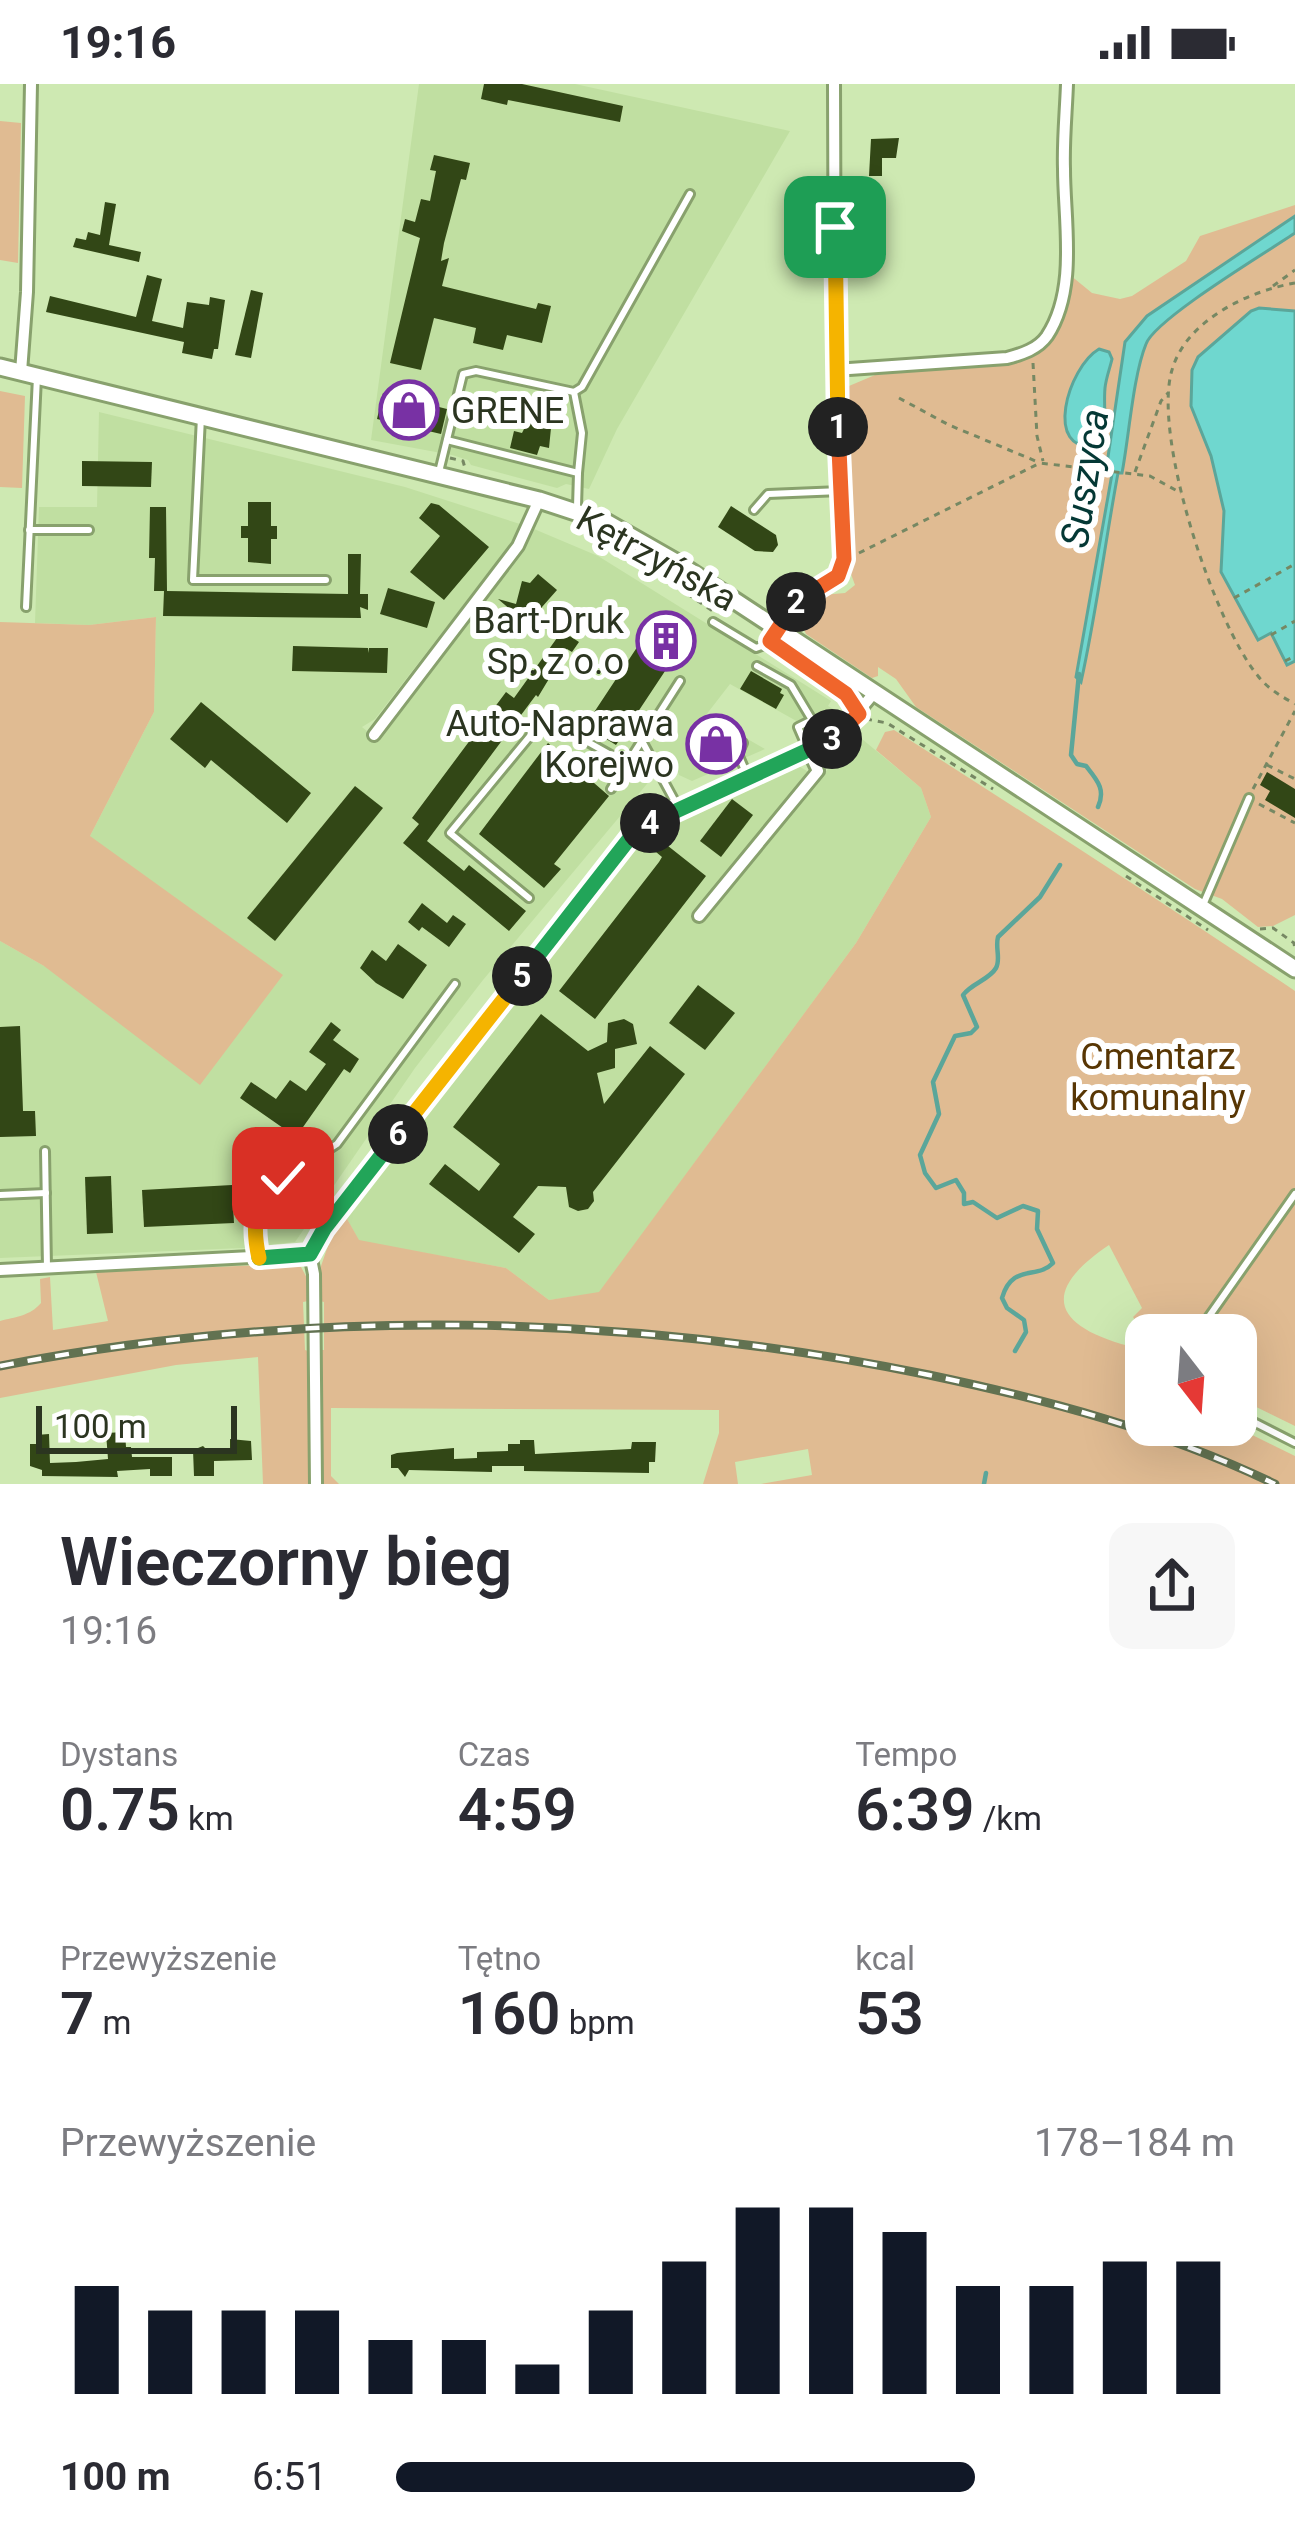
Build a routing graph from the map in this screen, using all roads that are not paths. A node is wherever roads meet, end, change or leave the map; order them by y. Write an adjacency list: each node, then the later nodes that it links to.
1 (31, 84): 7 (street)
2 (834, 84): 6 (street)
3 (1066, 84): 6 (street)
4 (690, 194): 8 (lane)
5 (0, 368): 7 (main road, Kętrzyńska)
6 (836, 370): 13 (street)
7 (29, 374): 9 (main road, Kętrzyńska); 17 (lane)
8 (574, 392): 10 (lane); 11 (lane)
9 (201, 417): 12 (main road, Kętrzyńska); 19 (lane)
10 (447, 440): 11 (lane); 12 (lane)
11 (578, 473): 16 (lane)
12 (438, 475): 14 (main road, Kętrzyńska)
13 (841, 491): 15 (lane); 22 (street)
14 (539, 500): 16 (main road, Kętrzyńska); 26 (street)
15 (754, 510)
16 (577, 511): 22 (main road, Kętrzyńska)
17 (28, 530): 18 (lane); 20 (lane)
18 (89, 530)
19 (326, 580)
20 (26, 607)
21 (712, 622): 22 (lane)
22 (775, 634): 25 (main road, Kętrzyńska)
23 (757, 666): 29 (lane)
24 (680, 681): 27 (lane)
25 (874, 693): 29 (street); 36 (main road, Kętrzyńska)
26 (374, 735)
27 (642, 741): 30 (lane); 34 (lane)
28 (743, 743): 31 (lane)
29 (808, 750): 31 (street); 37 (street)
30 (628, 764): 32 (lane); 35 (lane)
31 (748, 777): 34 (street)
32 (611, 789)
33 (1249, 798): 36 (lane)
34 (679, 809): 44 (street)
35 (529, 898)
36 (1202, 908): 38 (main road, Kętrzyńska)
37 (699, 916)
38 (1295, 969)
39 (455, 984): 45 (lane)
40 (45, 1151): 41 (lane)
41 (46, 1193): 43 (lane); 46 (lane)
42 (1295, 1194): 48 (lane)
43 (0, 1195)
44 (310, 1254): 45 (street); 51 (street)
45 (257, 1258): 46 (street)
46 (47, 1268): 47 (street)
47 (0, 1270)
48 (1211, 1314)
49 (1257, 1424): 50 (lane)
50 (1295, 1443)
51 (316, 1484)

